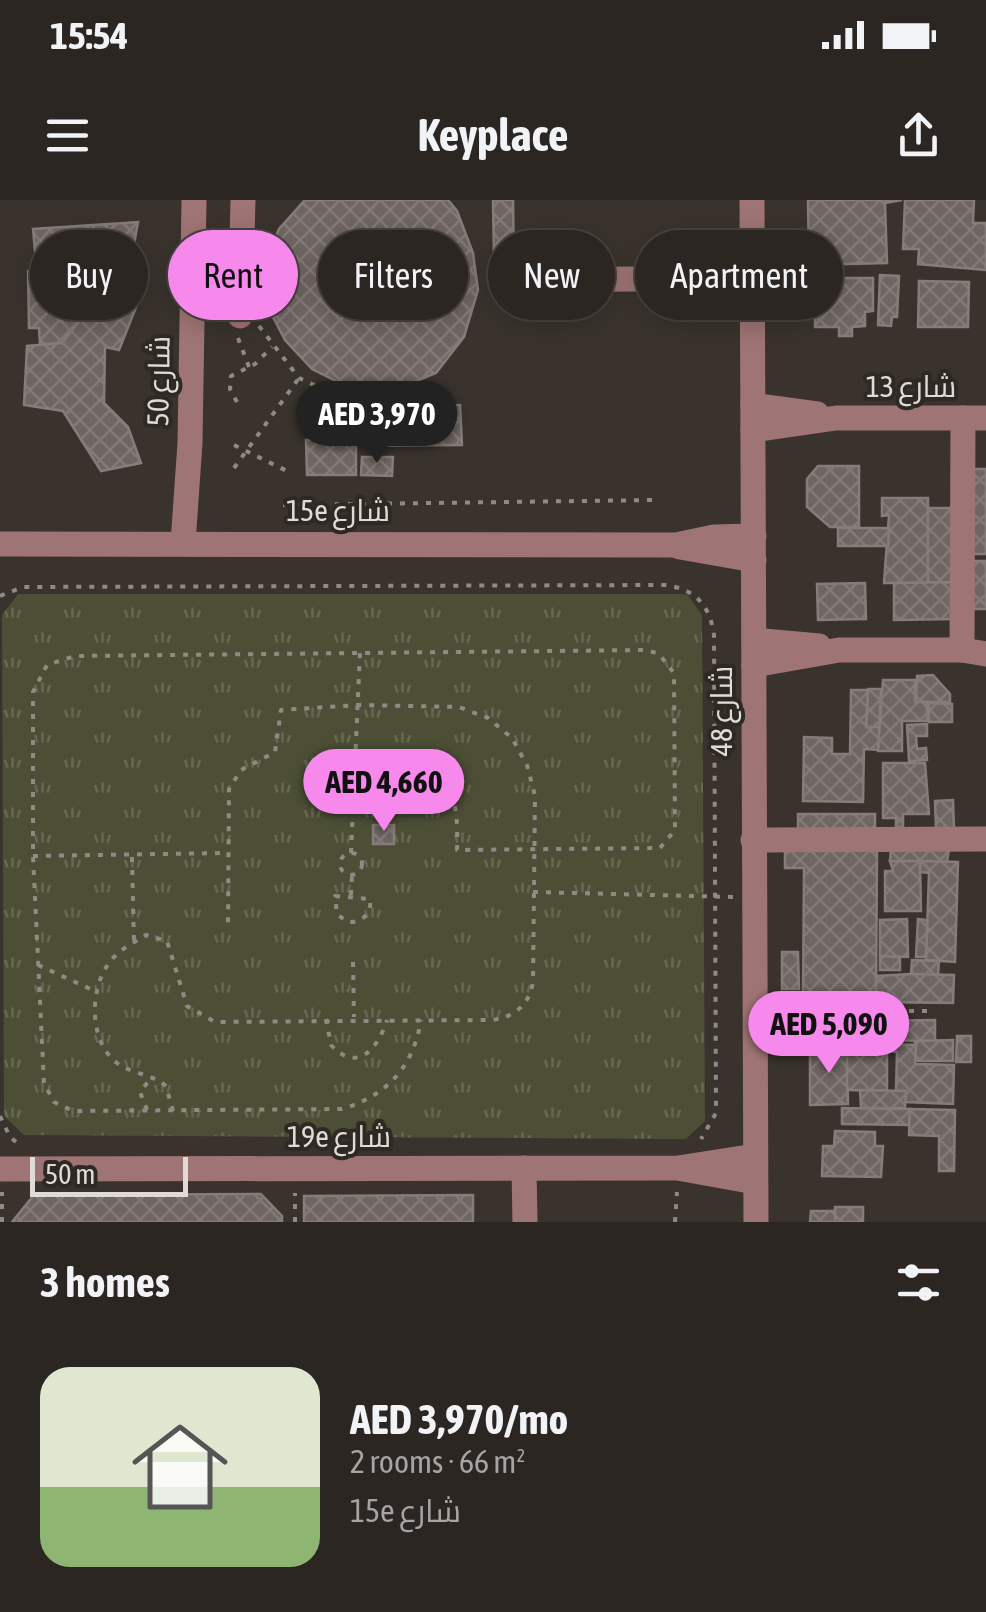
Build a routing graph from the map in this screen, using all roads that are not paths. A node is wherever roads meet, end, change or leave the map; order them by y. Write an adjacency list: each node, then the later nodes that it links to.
1 (194, 200): 9 (street, شارع 50)
2 (243, 200): 4 (street)
3 (752, 200): 5 (street, شارع 48)
4 (242, 230)
5 (753, 230)
6 (754, 320): 7 (street, شارع 48)
7 (753, 418): 8 (street, شارع 13); 11 (street, شارع 48)
8 (974, 418): 12 (street)
9 (193, 543): 10 (street, 15e شارع); 11 (street, 15e شارع)
10 (0, 544)
11 (754, 548): 13 (street, شارع 48)
12 (978, 651): 13 (street)
13 (754, 653): 15 (street, شارع 48)
14 (986, 839): 15 (street)
15 (754, 840): 18 (street, شارع 48)
16 (1, 1168): 17 (street, 19e شارع)
17 (524, 1168): 18 (street, 19e شارع); 19 (street)
18 (755, 1169): 20 (street, شارع 48)
19 (524, 1222)
20 (756, 1222)

